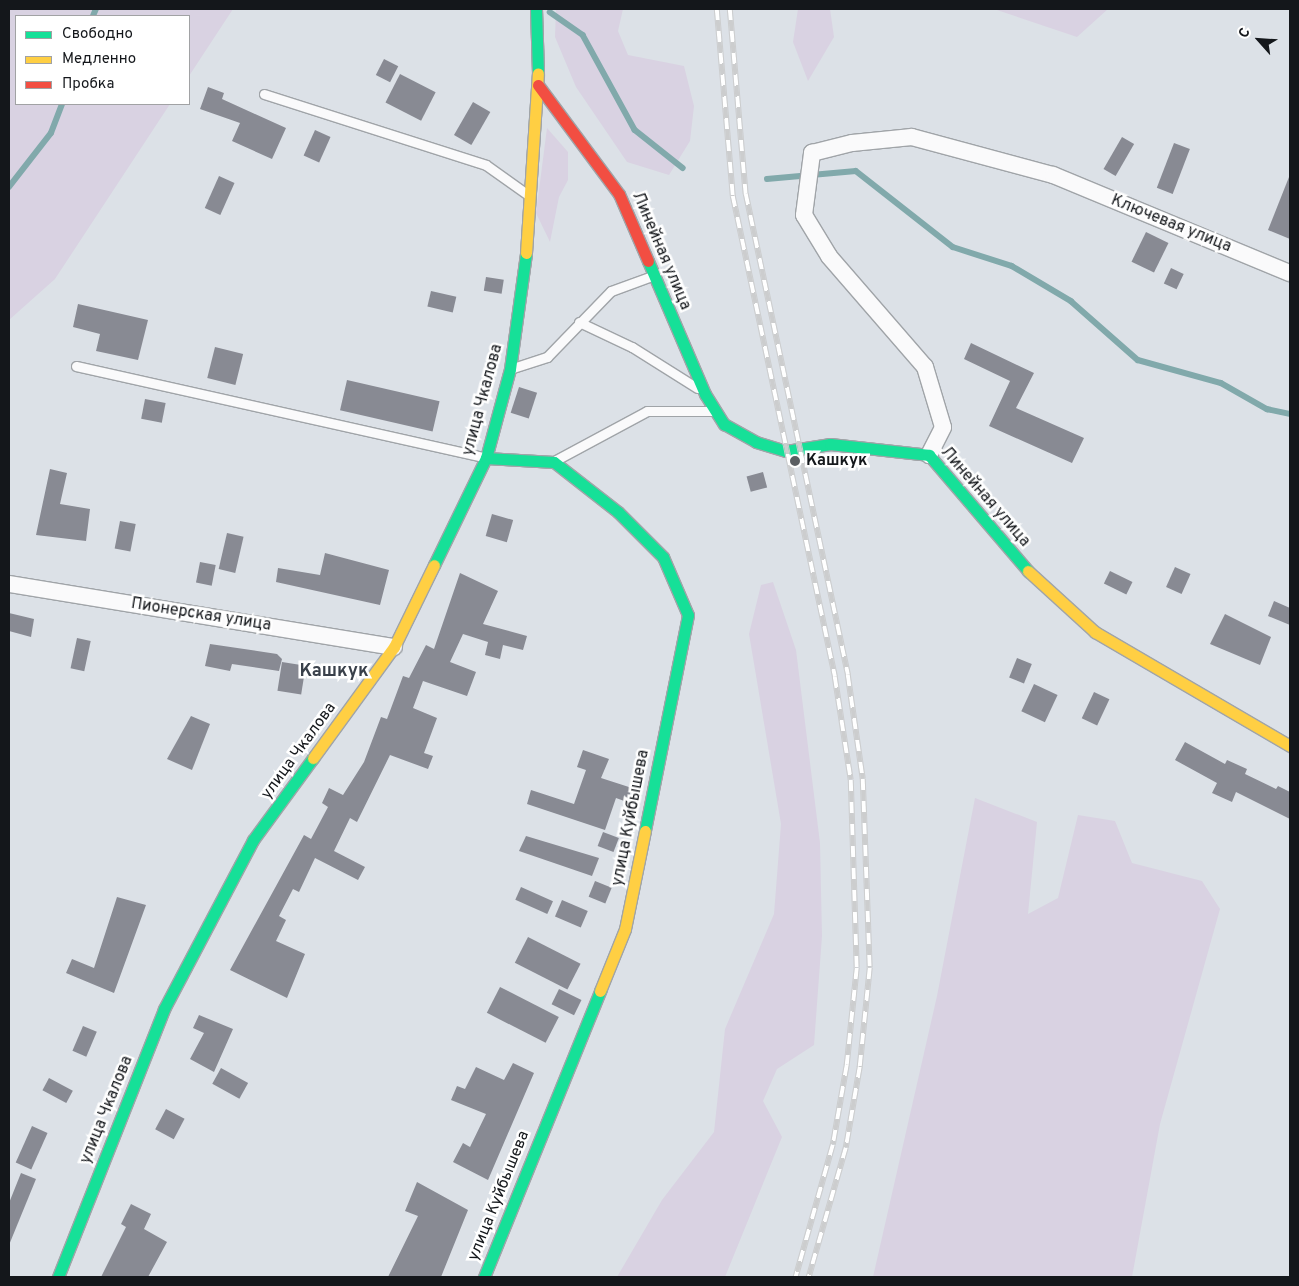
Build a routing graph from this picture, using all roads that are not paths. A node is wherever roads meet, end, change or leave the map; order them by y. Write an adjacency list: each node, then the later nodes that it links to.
1 (536, 9): 2 (street, улица Чкалова)
2 (538, 84): 4 (street, улица Чкалова); 6 (street, Линейная улица)
3 (264, 94): 4 (lane)
4 (528, 195): 9 (street, улица Чкалова)
5 (1290, 274): 12 (street, Ключевая улица)
6 (652, 276): 7 (lane); 10 (street, Линейная улица)
7 (580, 322): 9 (lane); 10 (lane)
8 (76, 366): 13 (lane)
9 (510, 369): 13 (street, улица Чкалова)
10 (706, 394): 11 (street, Линейная улица)
11 (715, 411): 12 (street, Линейная улица); 14 (lane)
12 (928, 456): 17 (street, Линейная улица)
13 (486, 458): 14 (street); 16 (street, улица Чкалова)
14 (554, 462): 19 (street, улица Куйбышева)
15 (9, 584): 16 (street, Пионерская улица)
16 (394, 647): 18 (street, улица Чкалова)
17 (1290, 746)
18 (58, 1277)
19 (484, 1277)

